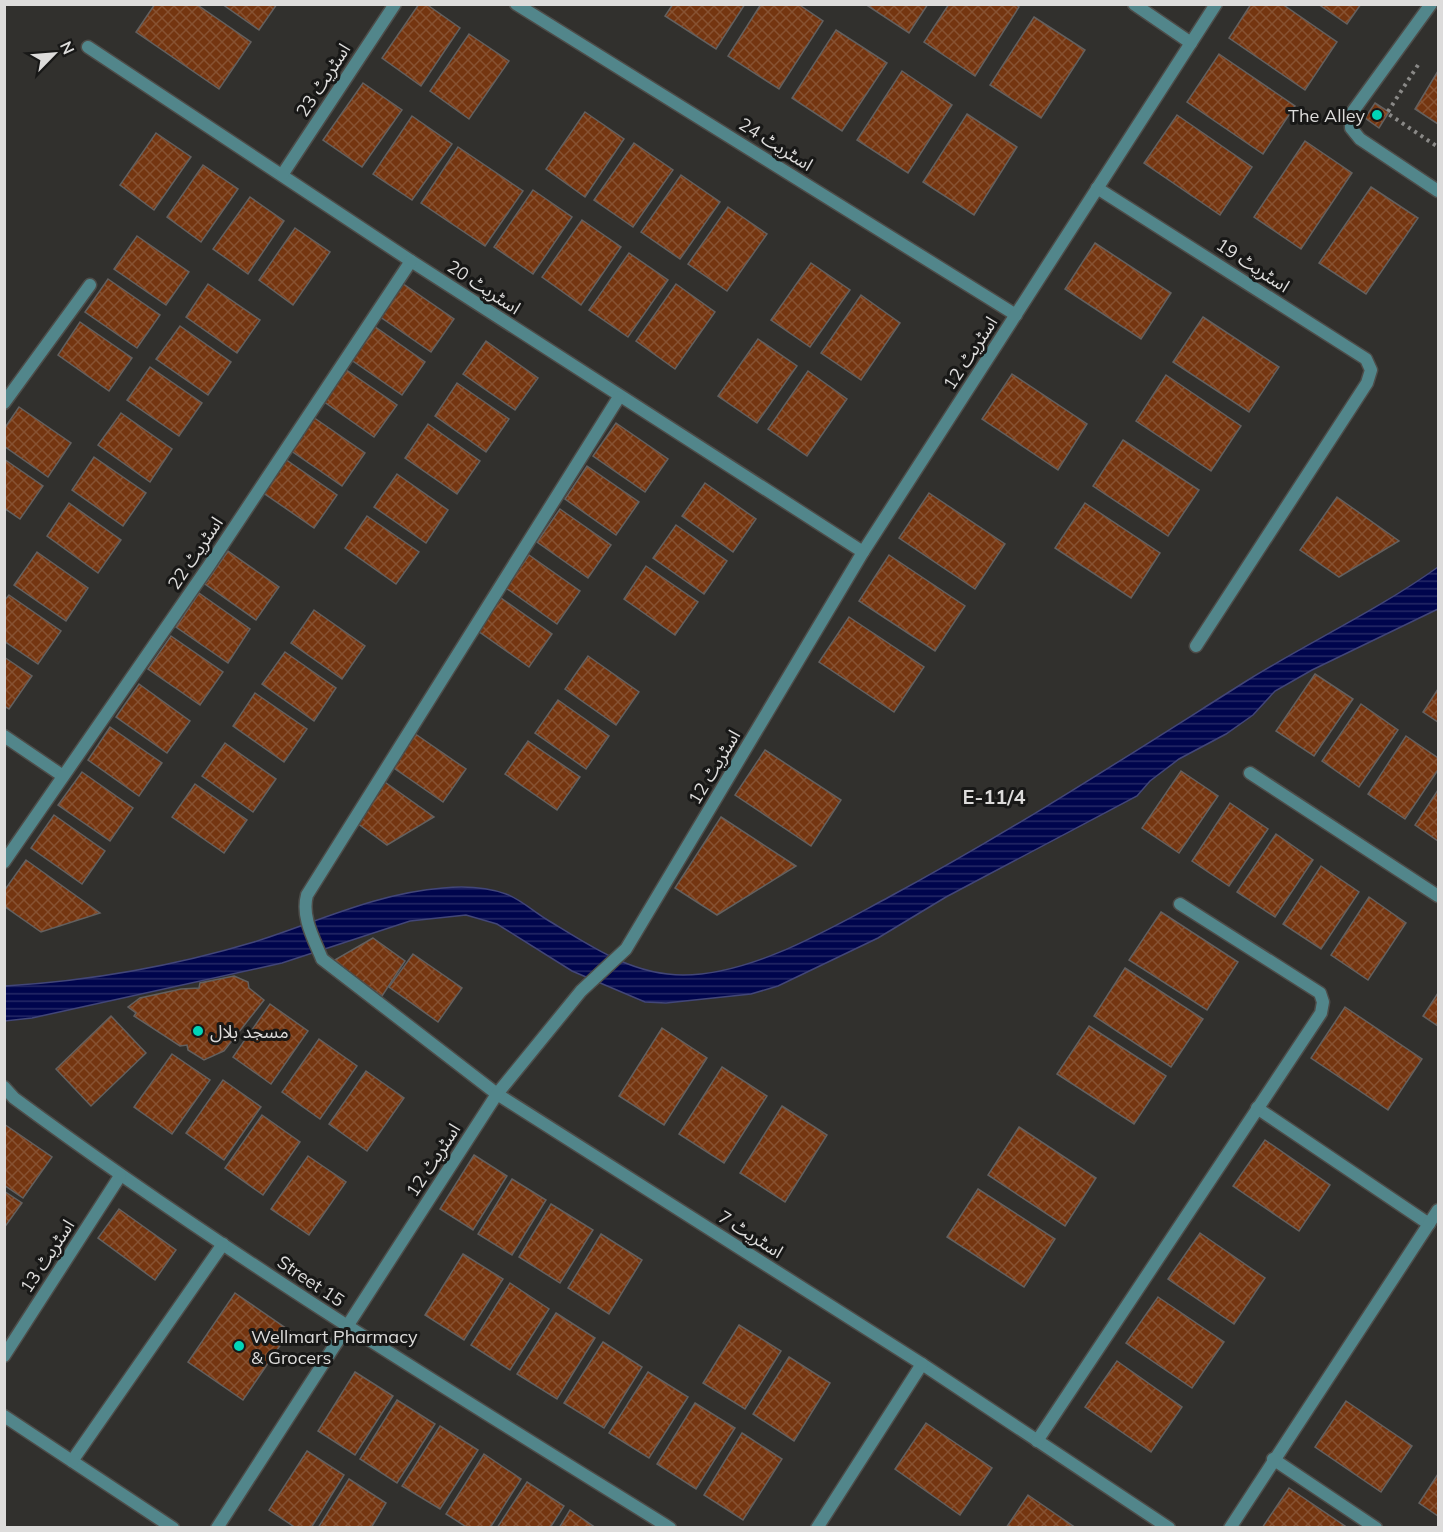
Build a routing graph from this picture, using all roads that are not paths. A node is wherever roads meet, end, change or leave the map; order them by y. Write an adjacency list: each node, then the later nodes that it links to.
1 (395, 4): 8 (street, اسٹریٹ 23)
2 (516, 4): 13 (street, اسٹریٹ 24)
3 (1134, 4): 6 (street)
4 (1216, 4): 6 (street, اسٹریٹ 12)
5 (1431, 4): 10 (street)
6 (1191, 43): 9 (street, اسٹریٹ 12)
7 (88, 47): 8 (street, اسٹریٹ 20)
8 (282, 175): 11 (street, اسٹریٹ 20)
9 (1098, 188): 13 (street, اسٹریٹ 12); 17 (street, اسٹریٹ 19)
10 (1438, 191)
11 (411, 261): 14 (street, اسٹریٹ 20); 20 (street, اسٹریٹ 22)
12 (90, 285): 15 (street)
13 (1016, 315): 16 (street, اسٹریٹ 12)
14 (619, 397): 16 (street, اسٹریٹ 20); 25 (street, اسٹریٹ 7)
15 (4, 403)
16 (863, 552): 25 (street, اسٹریٹ 12)
17 (1196, 646)
18 (4, 736): 20 (street)
19 (1250, 773): 22 (street)
20 (63, 776): 21 (street, اسٹریٹ 22)
21 (4, 862)
22 (1438, 896)
23 (1180, 904): 26 (street)
24 (4, 1087): 27 (street, Street 15)
25 (497, 1094): 31 (street, اسٹریٹ 12); 33 (street, اسٹریٹ 7)
26 (1257, 1108): 29 (street); 35 (street)
27 (120, 1176): 30 (street, Street 15); 32 (street, اسٹریٹ 13)
28 (1438, 1210): 29 (street)
29 (1429, 1224): 36 (street)
30 (223, 1244): 31 (street, Street 15); 37 (street)
31 (346, 1327): 39 (street, اسٹریٹ 12); 40 (street, Street 15)
32 (4, 1356)
33 (922, 1364): 35 (street, اسٹریٹ 7); 41 (street)
34 (4, 1416): 37 (street)
35 (1037, 1442): 42 (street, اسٹریٹ 7)
36 (1273, 1459): 43 (street); 44 (street)
37 (72, 1461): 38 (street)
38 (173, 1527)
39 (217, 1527)
40 (670, 1527)
41 (817, 1527)
42 (1168, 1527)
43 (1230, 1527)
44 (1376, 1527)

